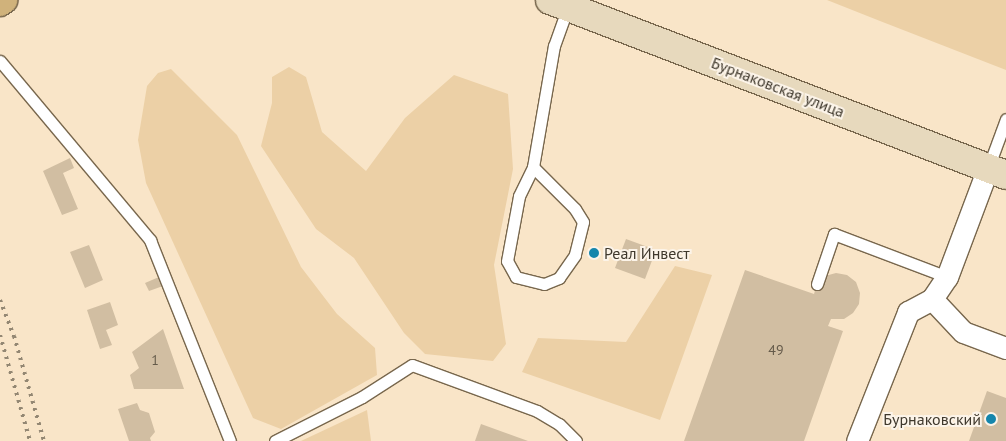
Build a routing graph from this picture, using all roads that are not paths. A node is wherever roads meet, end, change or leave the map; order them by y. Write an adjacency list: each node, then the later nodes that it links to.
1 (559, 3): 4 (lane); 5 (main road, Бурнаковская улица)
2 (0, 61): 10 (lane)
3 (1006, 119): 5 (lane)
4 (533, 167): 4 (lane)
5 (997, 172): 6 (street)
6 (947, 277): 7 (lane); 8 (street)
7 (817, 284)
8 (932, 300): 9 (street); 13 (street)
9 (1006, 348)
10 (230, 441)
11 (275, 441): 12 (lane)
12 (576, 441)
13 (857, 441)

